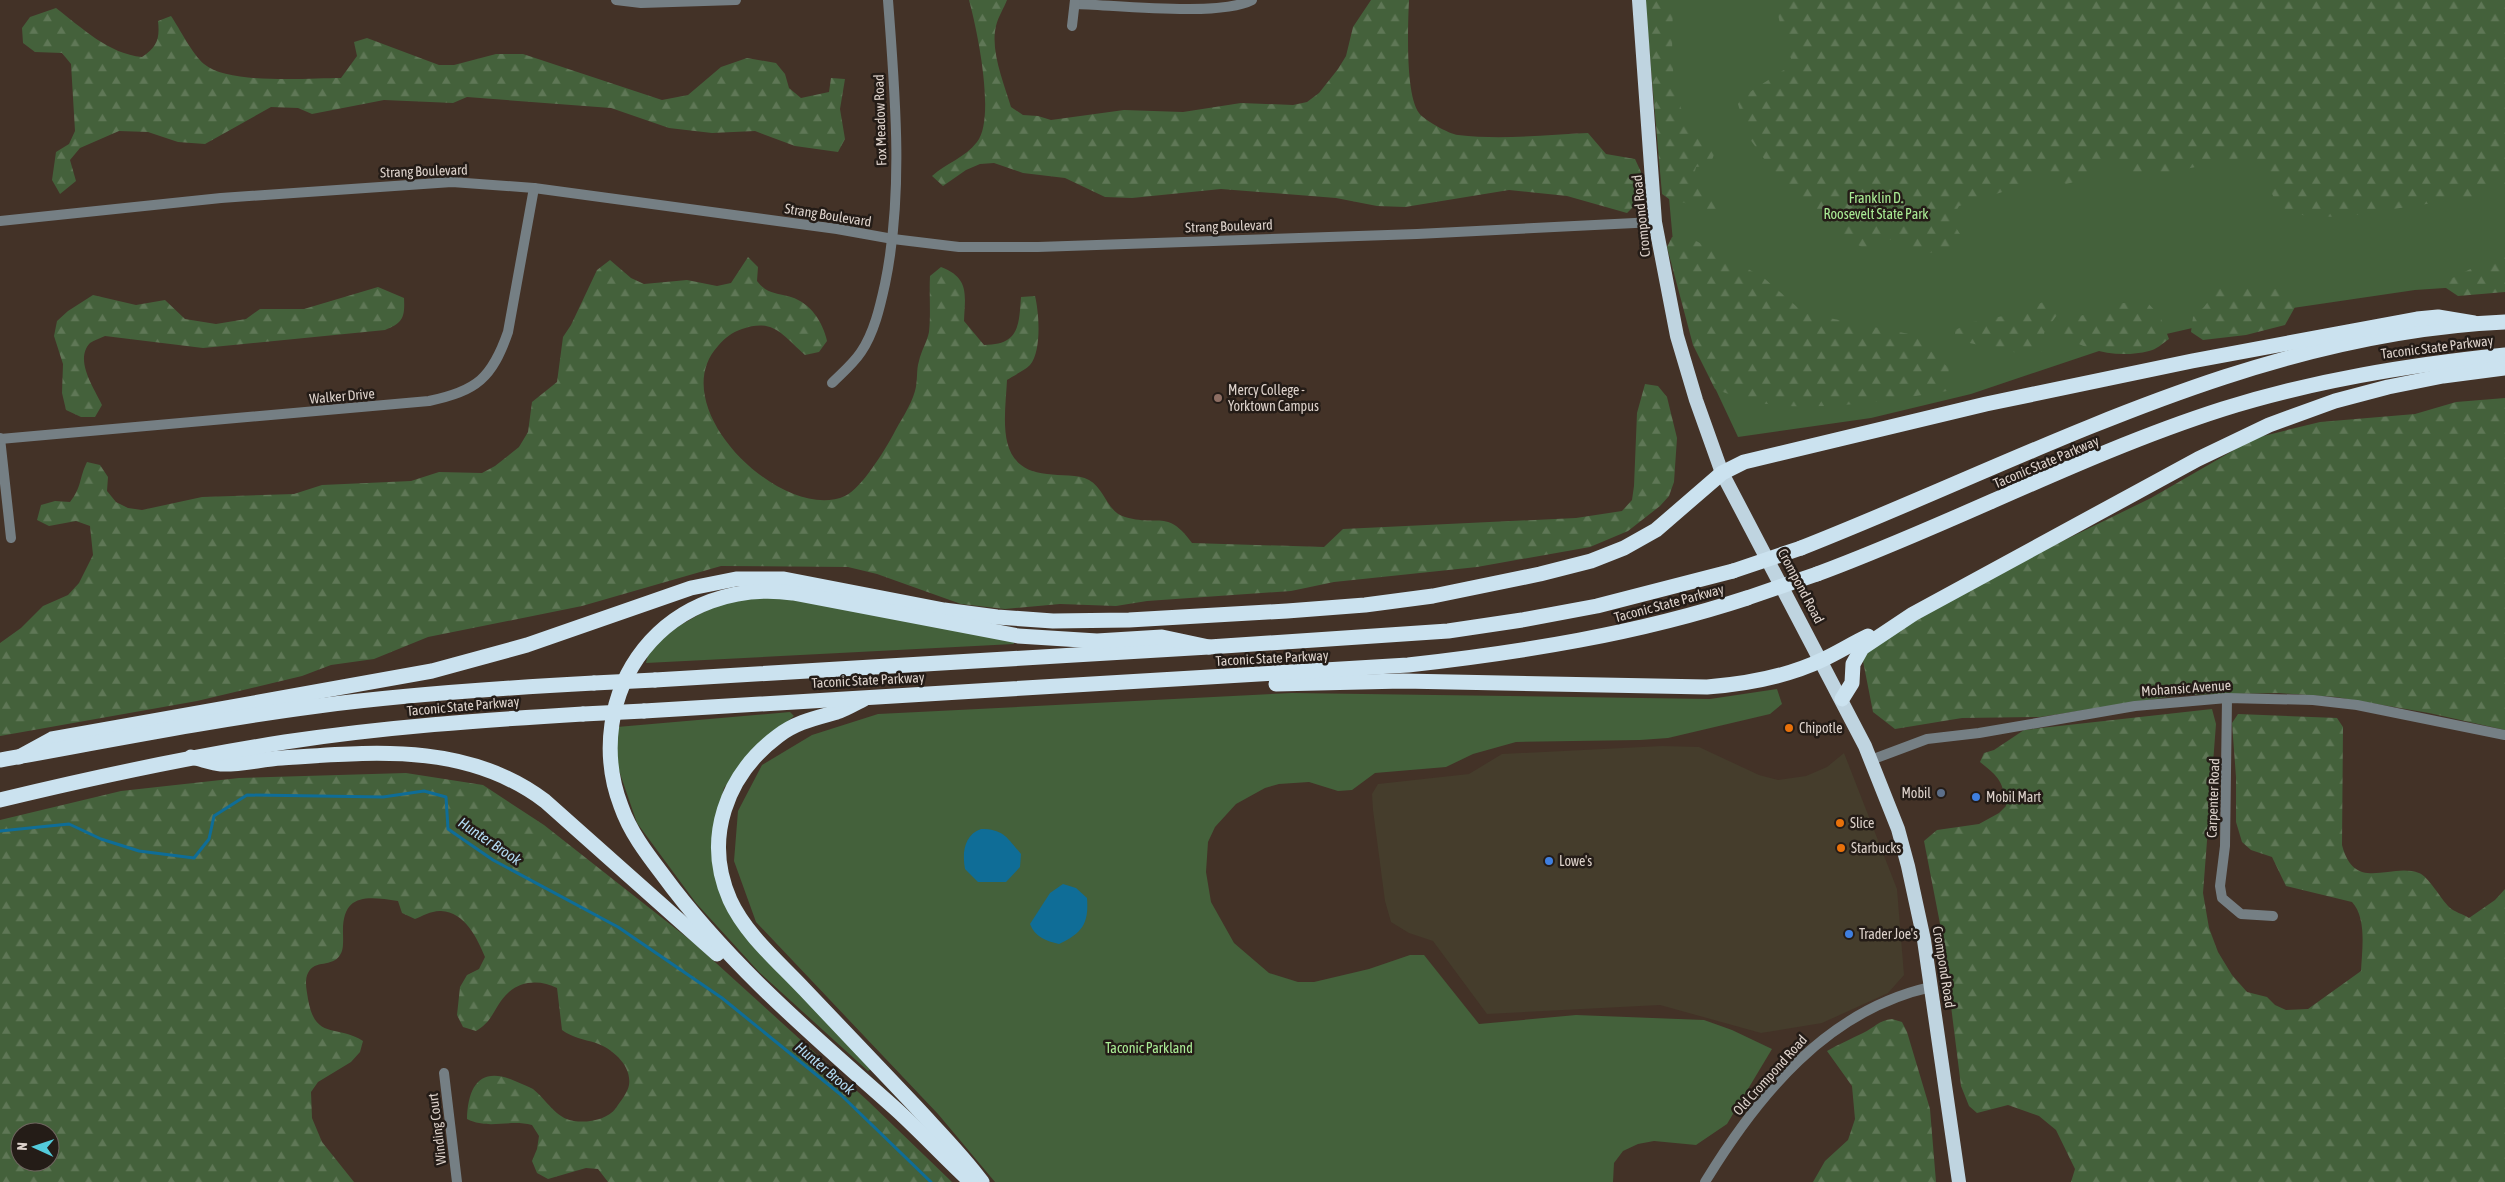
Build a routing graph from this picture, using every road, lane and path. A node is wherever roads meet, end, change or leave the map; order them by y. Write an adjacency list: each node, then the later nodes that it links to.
1 (616, 0): 2 (street)
2 (736, 0)
3 (888, 0): 11 (street, Fox Meadow Road)
4 (1252, 0): 6 (street)
5 (1639, 0): 10 (highway, Crompond Road)
6 (1075, 2): 7 (street)
7 (1072, 26)
8 (534, 188): 9 (street, Strang Boulevard); 11 (street, Strang Boulevard); 17 (street, Walker Drive)
9 (0, 221)
10 (1655, 222): 11 (street, Strang Boulevard); 18 (highway, Crompond Road)
11 (893, 240): 16 (street, Fox Meadow Road)
12 (2505, 322): 13 (highway, Taconic State Parkway)
13 (2474, 323): 18 (highway); 21 (highway, Taconic State Parkway, bridge)
14 (2505, 355): 23 (highway, Taconic State Parkway, bridge)
15 (2505, 368): 20 (highway)
16 (832, 383)
17 (0, 438): 19 (street)
18 (1722, 473): 22 (highway, Crompond Road); 28 (highway)
19 (11, 538)
20 (1913, 614): 22 (highway); 26 (highway)
21 (1209, 647): 28 (highway, Taconic State Parkway, bridge); 35 (highway)
22 (1822, 660): 23 (highway); 26 (highway, Crompond Road)
23 (1254, 675): 24 (highway, Taconic State Parkway)
24 (870, 696): 29 (highway, Taconic State Parkway, bridge); 39 (highway)
25 (2227, 698): 27 (street, Mohansic Avenue); 31 (street, Mohansic Avenue); 33 (street, Carpenter Road)
26 (1842, 699): 31 (highway, Crompond Road)
27 (2505, 735)
28 (19, 756): 30 (highway, Taconic State Parkway)
29 (192, 757): 32 (highway, Taconic State Parkway); 35 (highway)
30 (0, 760)
31 (1871, 760): 34 (highway, Crompond Road)
32 (0, 800)
33 (2273, 916)
34 (1931, 986): 40 (street, Old Crompond Road); 41 (highway, Crompond Road)
35 (814, 1036): 38 (highway)
36 (444, 1074): 37 (street, Winding Court)
37 (457, 1182)
38 (972, 1182)
39 (982, 1182)
40 (1705, 1182)
41 (1959, 1182)

